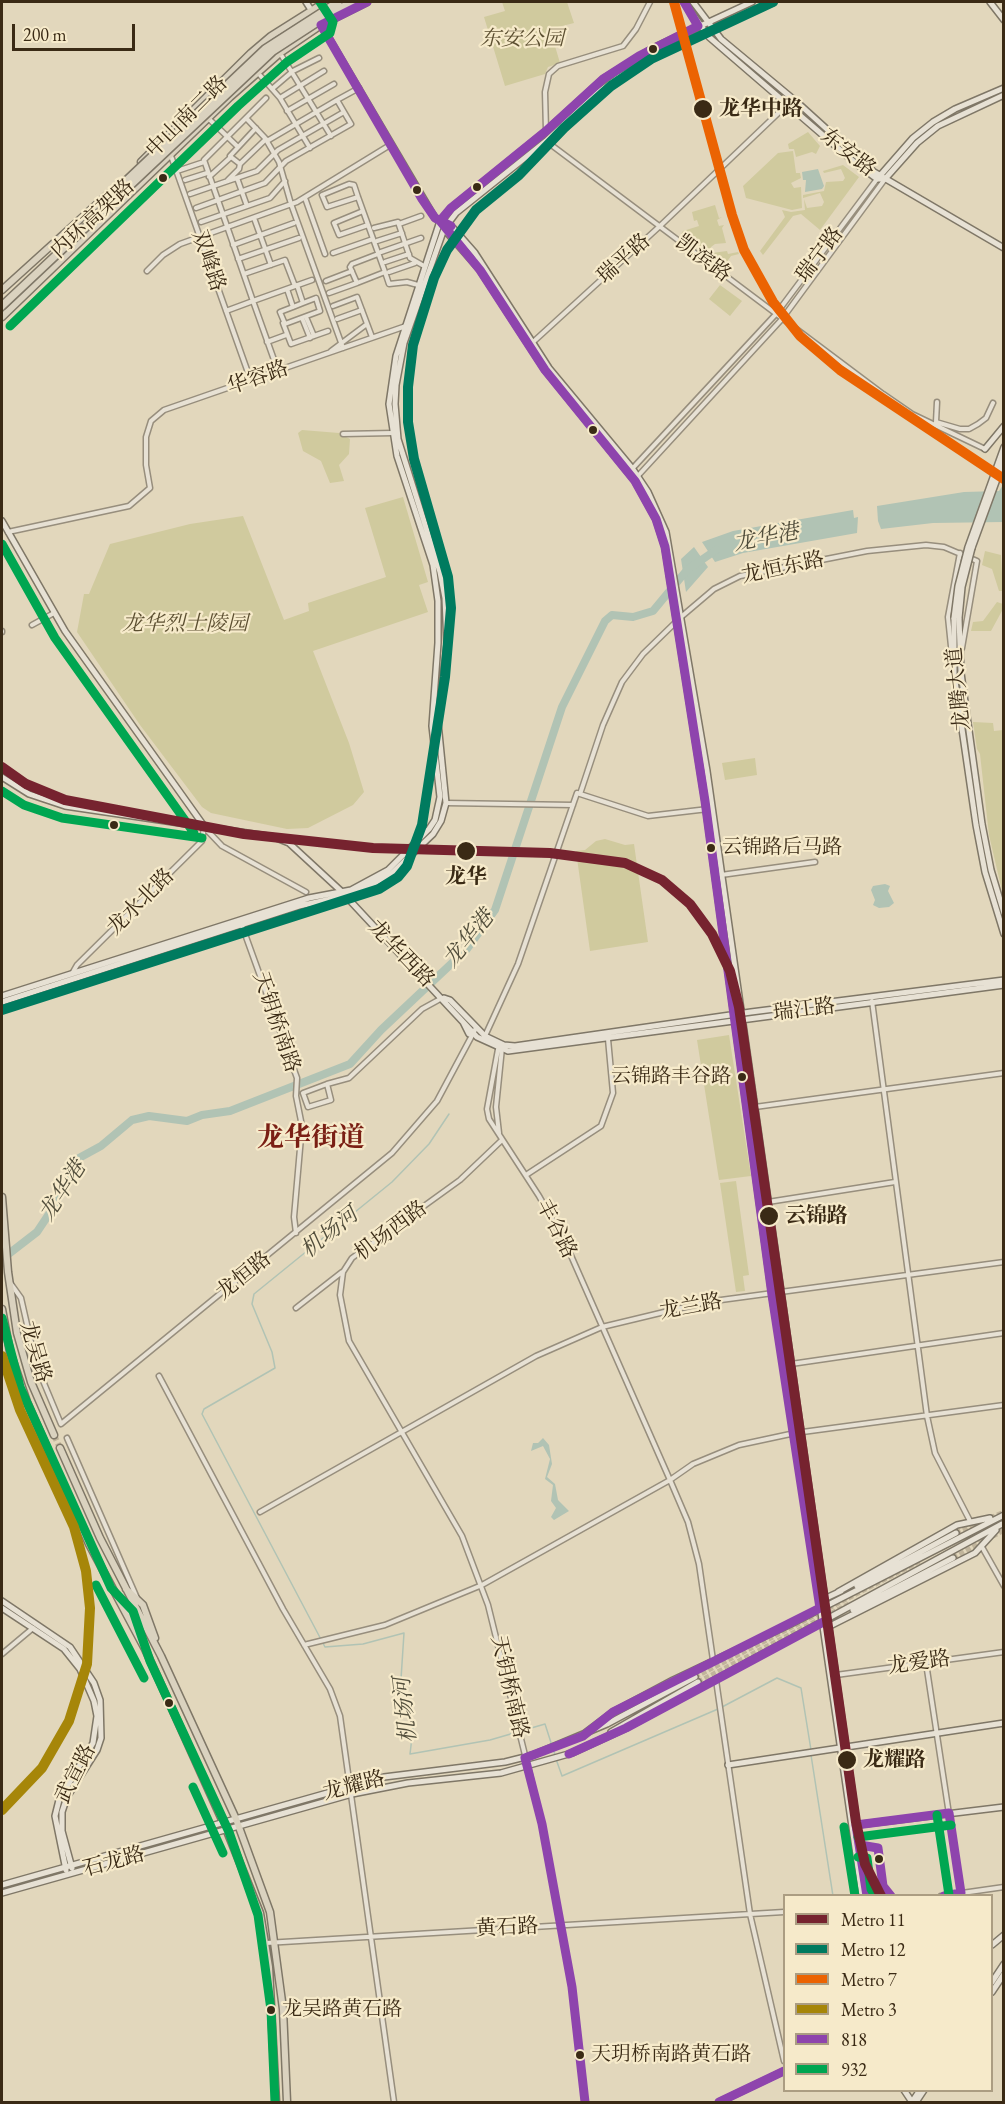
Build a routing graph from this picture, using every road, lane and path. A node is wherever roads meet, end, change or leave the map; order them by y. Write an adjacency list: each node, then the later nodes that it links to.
1 (306, 2): 12 (main road)
2 (325, 2): 12 (main road, 中山南二路)
3 (338, 2): 120 (highway, 内环高架路, bridge)
4 (354, 2): 123 (highway, 内环高架路, bridge)
5 (367, 2): 15 (main road, 中山南二路)
6 (650, 2): 43 (street)
7 (684, 2): 16 (main road, 东安路)
8 (693, 2): 14 (main road, 东安路)
9 (752, 2): 14 (main road)
10 (774, 2): 17 (main road)
11 (990, 2): 13 (main road)
12 (311, 9): 15 (main road); 49 (main road, 中山南二路)
13 (1004, 20)
14 (706, 22): 16 (main road); 17 (main road, 东安路)
15 (321, 25): 19 (main road, 中山南二路); 26 (main road)
16 (698, 26): 18 (main road, 东安路); 43 (main road)
17 (712, 29): 18 (main road); 34 (main road, 东安路)
18 (704, 32): 34 (main road, 东安路); 48 (main road)
19 (280, 54): 21 (street); 23 (main road, 中山南二路)
20 (319, 58): 21 (street)
21 (293, 71): 24 (street); 28 (street)
22 (324, 71): 24 (street)
23 (258, 73): 28 (street); 38 (main road, 中山南二路)
24 (301, 84): 31 (street); 32 (street)
25 (334, 84): 32 (street)
26 (358, 88): 33 (street); 50 (main road)
27 (1004, 88): 63 (main road, 瑞宁路)
28 (272, 89): 31 (street)
29 (1004, 95): 63 (main road, 瑞宁路)
30 (266, 98): 39 (street)
31 (280, 98): 35 (street)
32 (309, 98): 35 (street); 36 (street)
33 (337, 100): 36 (street); 37 (street)
34 (791, 101): 63 (main road, 东安路); 86 (street, 瑞平路)
35 (287, 111): 40 (street)
36 (316, 112): 40 (street); 41 (street)
37 (344, 112): 41 (street); 46 (street)
38 (208, 118): 44 (street); 54 (main road, 中山南二路)
39 (246, 118): 42 (street); 44 (street)
40 (295, 124): 45 (street); 47 (street)
41 (323, 124): 45 (street); 46 (street)
42 (256, 128): 47 (street); 51 (street)
43 (546, 131): 80 (main road)
44 (227, 136): 51 (street); 56 (street)
45 (302, 136): 52 (street); 53 (street)
46 (331, 136): 52 (street)
47 (267, 140): 53 (street); 58 (street)
48 (546, 141): 85 (main road); 86 (street, 凯滨路)
49 (162, 142): 54 (street, 双峰路); 118 (main road, 中山南二路)
50 (390, 145): 71 (street); 80 (main road)
51 (238, 147): 55 (street)
52 (309, 148): 57 (street)
53 (274, 153): 57 (street); 61 (street)
54 (171, 154): 59 (street, 双峰路); 129 (main road, 中山南二路)
55 (231, 158): 58 (street); 60 (street)
56 (204, 162): 59 (street); 60 (street)
57 (281, 166): 65 (street); 68 (street)
58 (239, 167): 61 (street); 66 (street)
59 (177, 171): 91 (street, 双峰路)
60 (208, 175): 64 (street); 67 (street)
61 (246, 175): 62 (street)
62 (237, 178): 66 (street); 68 (street)
63 (880, 178): 97 (main road, 东安路); 128 (street, 瑞宁路); 132 (street, 瑞宁路)
64 (185, 180)
65 (285, 181): 73 (street); 74 (street)
66 (226, 182): 67 (street)
67 (212, 187): 69 (street); 72 (street)
68 (242, 192): 72 (street); 74 (street)
69 (190, 194)
70 (358, 197): 70 (street); 76 (street)
71 (305, 198): 73 (street); 101 (street)
72 (217, 201): 75 (street); 77 (street)
73 (291, 204): 79 (street); 142 (street)
74 (247, 206): 77 (street)
75 (196, 208)
76 (363, 211): 84 (street); 84 (street)
77 (222, 215): 81 (street); 87 (street)
78 (421, 216): 83 (street)
79 (254, 218): 87 (street); 90 (street)
80 (440, 221): 85 (main road); 107 (main road)
81 (201, 222)
82 (294, 223): 90 (street)
83 (399, 224): 88 (street); 89 (street)
84 (368, 225): 94 (street)
85 (446, 226): 135 (main road); 141 (main road); 154 (main road)
86 (660, 226): 128 (street, 凯滨路); 141 (street, 瑞平路)
87 (227, 228): 91 (street); 96 (street)
88 (374, 228)
89 (402, 233): 94 (street); 95 (street)
90 (260, 235): 96 (street); 98 (street)
91 (200, 238): 108 (street); 126 (street, 双峰路)
92 (299, 238): 98 (street)
93 (421, 238): 95 (street)
94 (375, 240): 99 (street); 100 (street)
95 (405, 243): 100 (street); 102 (street)
96 (233, 245): 103 (street)
97 (1004, 248)
98 (265, 250): 103 (street); 106 (street)
99 (333, 253)
100 (380, 253): 109 (street); 110 (street)
101 (325, 254)
102 (409, 254): 104 (street); 105 (street)
103 (238, 259): 111 (street)
104 (385, 262)
105 (415, 263): 107 (street); 110 (street)
106 (271, 265): 111 (street); 116 (street)
107 (424, 266): 115 (main road)
108 (147, 271)
109 (352, 271): 113 (street); 114 (street)
110 (387, 272): 114 (street); 115 (street)
111 (243, 274): 121 (street)
112 (312, 280): 116 (street)
113 (326, 281)
114 (357, 283): 119 (street)
115 (418, 285): 135 (main road)
116 (296, 286): 117 (street); 122 (street)
117 (287, 289): 121 (street); 125 (street)
118 (2, 290)
119 (329, 293)
120 (2, 300)
121 (253, 301): 126 (street); 140 (street)
122 (303, 303): 125 (street); 130 (street)
123 (2, 306)
124 (333, 306): 127 (street)
125 (293, 307): 133 (street)
126 (226, 310): 145 (street, 双峰路)
127 (362, 310): 131 (street); 134 (street)
128 (776, 314): 132 (street, 凯滨路); 154 (street, 瑞宁路)
129 (2, 317)
130 (304, 317): 133 (street); 138 (street)
131 (337, 319)
132 (782, 319): 152 (street, 凯滨路); 155 (street, 瑞宁路)
133 (283, 323): 137 (street)
134 (367, 324): 139 (street); 143 (street)
135 (408, 325): 139 (street, 华容路); 149 (main road); 167 (main road)
136 (328, 331): 138 (street)
137 (286, 335): 138 (street); 140 (street)
138 (312, 337)
139 (372, 337): 142 (street, 华容路)
140 (267, 342): 144 (street)
141 (532, 343): 154 (main road)
142 (343, 348): 143 (street, 华容路)
143 (325, 354): 144 (street, 华容路)
144 (278, 371): 145 (street, 华容路)
145 (250, 381): 157 (street, 华容路)
146 (937, 402): 147 (street)
147 (993, 403)
148 (1004, 426): 152 (main road)
149 (393, 433): 150 (street); 174 (main road)
150 (344, 434)
151 (1004, 447): 161 (main road, 龙腾大道, bridge)
152 (985, 449)
153 (1004, 460): 161 (main road, 龙腾大道, bridge)
154 (630, 470): 155 (main road)
155 (636, 478): 159 (main road); 159 (main road)
156 (2, 521): 157 (main road)
157 (8, 532): 160 (main road)
158 (960, 553): 162 (street, 龙恒东路); 164 (street); 164 (street)
159 (677, 604): 162 (main road)
160 (54, 613): 163 (street); 170 (main road)
161 (956, 618): 164 (main road, 龙腾大道)
162 (679, 619): 166 (street, 龙恒东路); 169 (main road)
163 (32, 625)
164 (956, 658): 175 (main road, 龙腾大道); 177 (main road, 龙腾大道)
165 (2, 777): 170 (main road, 龙华西路)
166 (578, 794): 168 (street); 169 (street)
167 (446, 803): 168 (street); 174 (main road)
168 (573, 805): 187 (street)
169 (709, 809): 172 (main road); 185 (main road)
170 (204, 826): 173 (street); 174 (main road, 龙华西路); 178 (street, 龙水北路)
171 (815, 862): 172 (street)
172 (720, 875): 185 (main road)
173 (306, 892)
174 (344, 893): 176 (main road); 182 (main road, 龙华西路)
175 (1004, 913)
176 (241, 923): 178 (main road); 178 (main road); 199 (street, 天钥桥南路)
177 (1004, 934)
178 (72, 978): 181 (main road); 184 (main road)
179 (1004, 980): 185 (main road, 瑞江路)
180 (1004, 985): 183 (main road, 瑞江路)
181 (2, 996)
182 (442, 997): 186 (main road, 龙华西路); 186 (main road, 龙华西路); 191 (street)
183 (872, 1001): 185 (main road, 瑞江路); 192 (street)
184 (2, 1002)
185 (737, 1017): 188 (main road, 瑞江路); 189 (main road, 瑞江路); 193 (main road); 205 (main road)
186 (475, 1030): 187 (main road, 龙华西路); 199 (street, 龙恒路)
187 (486, 1039): 189 (main road, 龙华西路)
188 (608, 1039): 189 (main road, 瑞江路); 195 (street)
189 (501, 1047): 194 (street, 丰谷路); 194 (street, 丰谷路)
190 (1004, 1073): 192 (street)
191 (327, 1084): 191 (street)
192 (884, 1090): 193 (street); 196 (street)
193 (753, 1107): 198 (main road)
194 (501, 1138): 195 (street, 丰谷路); 201 (street, 机场西路)
195 (526, 1175): 208 (street, 丰谷路)
196 (895, 1182): 198 (street); 202 (street)
197 (2, 1197): 203 (main road, 龙吴路)
198 (767, 1202): 204 (main road)
199 (296, 1233): 215 (street, 龙恒路)
200 (1004, 1262): 202 (street, 龙兰路)
201 (343, 1272): 206 (street); 216 (street, 机场西路)
202 (909, 1275): 204 (street, 龙兰路); 210 (street)
203 (9, 1281): 215 (street, 龙吴路); 218 (main road, 龙吴路)
204 (780, 1294): 205 (street, 龙兰路); 211 (main road)
205 (772, 1295): 208 (street, 龙兰路); 217 (main road)
206 (296, 1308)
207 (2, 1309): 264 (main road, 龙吴路)
208 (602, 1327): 216 (street, 龙兰路); 221 (street, 丰谷路)
209 (1004, 1333): 210 (street)
210 (918, 1346): 211 (street); 214 (street)
211 (790, 1364): 217 (main road)
212 (159, 1376): 243 (street)
213 (1004, 1405): 214 (street)
214 (927, 1416): 217 (street); 224 (street)
215 (62, 1424)
216 (403, 1431): 222 (street, 龙兰路); 229 (street, 天钥桥南路)
217 (798, 1433): 221 (street); 235 (main road); 235 (main road)
218 (54, 1435)
219 (67, 1438): 233 (street)
220 (60, 1448): 231 (main road)
221 (670, 1480): 229 (street); 247 (street)
222 (260, 1512)
223 (1004, 1515): 224 (main road, 龙耀路); 232 (main road, 龙耀路)
224 (970, 1521): 232 (main road, 龙耀路)
225 (1003, 1524): 227 (main road, 龙耀路); 238 (main road, 龙耀路)
226 (956, 1533): 232 (main road)
227 (982, 1547): 230 (street); 240 (main road, 龙耀路)
228 (953, 1558): 236 (main road)
229 (482, 1585): 243 (street); 256 (street, 天钥桥南路)
230 (1004, 1586)
231 (124, 1588): 233 (main road); 246 (main road)
232 (839, 1595): 235 (main road, 龙耀路)
233 (137, 1598): 246 (main road)
234 (2, 1601): 241 (main road)
235 (823, 1604): 239 (main road); 247 (main road, 龙耀路)
236 (860, 1607): 238 (main road); 240 (main road)
237 (2, 1608): 241 (main road)
238 (834, 1616): 239 (main road, 龙耀路)
239 (825, 1621): 242 (main road); 250 (main road, 龙耀路); 254 (main road)
240 (840, 1622): 242 (main road, 龙耀路)
241 (35, 1626): 245 (street); 268 (main road)
242 (828, 1628): 249 (main road)
243 (304, 1645): 259 (street)
244 (1004, 1652): 248 (street, 龙爱路)
245 (2, 1654)
246 (161, 1656): 263 (main road)
247 (713, 1659): 253 (main road, 龙耀路)
248 (926, 1662): 249 (street, 龙爱路); 252 (street)
249 (835, 1676): 254 (main road)
250 (716, 1680): 255 (main road, 龙耀路); 257 (street)
251 (1004, 1723): 252 (main road)
252 (936, 1733): 254 (main road); 262 (street)
253 (583, 1736): 255 (main road); 256 (main road, 龙耀路)
254 (843, 1748): 257 (main road); 265 (main road); 274 (main road)
255 (578, 1751): 258 (main road, 龙耀路)
256 (525, 1758): 258 (street, 天钥桥南路); 259 (main road, 龙耀路)
257 (728, 1765): 278 (street)
258 (528, 1767): 260 (main road, 龙耀路); 279 (street, 天钥桥南路)
259 (351, 1786): 260 (street); 263 (main road, 龙耀路)
260 (352, 1794): 266 (main road, 龙耀路); 280 (street)
261 (1004, 1807): 262 (main road)
262 (949, 1813): 265 (main road); 273 (street)
263 (236, 1819): 264 (main road, 龙耀路); 266 (main road)
264 (223, 1823): 267 (main road, 龙吴路); 268 (main road, 石龙路)
265 (856, 1825): 275 (main road)
266 (240, 1827): 267 (main road, 龙耀路); 281 (main road)
267 (227, 1831): 269 (main road, 石龙路); 282 (main road, 龙吴路)
268 (68, 1866): 269 (main road); 270 (main road, 石龙路)
269 (70, 1874): 272 (main road, 石龙路)
270 (2, 1885)
271 (1004, 1887): 273 (street)
272 (2, 1893)
273 (962, 1893): 276 (street)
274 (862, 1894)
275 (867, 1894)
276 (955, 1894)
277 (783, 1912): 278 (street, 黄石路)
278 (750, 1914): 279 (street, 黄石路); 287 (street)
279 (559, 1926): 280 (street, 黄石路); 292 (street, 天钥桥南路)
280 (371, 1936): 281 (street, 黄石路); 291 (street)
281 (276, 1941): 282 (street, 黄石路); 290 (main road)
282 (266, 1943): 289 (main road, 龙吴路)
283 (1004, 1964): 285 (main road)
284 (1004, 1974): 286 (main road)
285 (993, 1980)
286 (993, 1990)
287 (783, 2057)
288 (783, 2071): 293 (main road)
289 (276, 2103)
290 (287, 2103)
291 (394, 2103)
292 (585, 2103)
293 (719, 2103)

